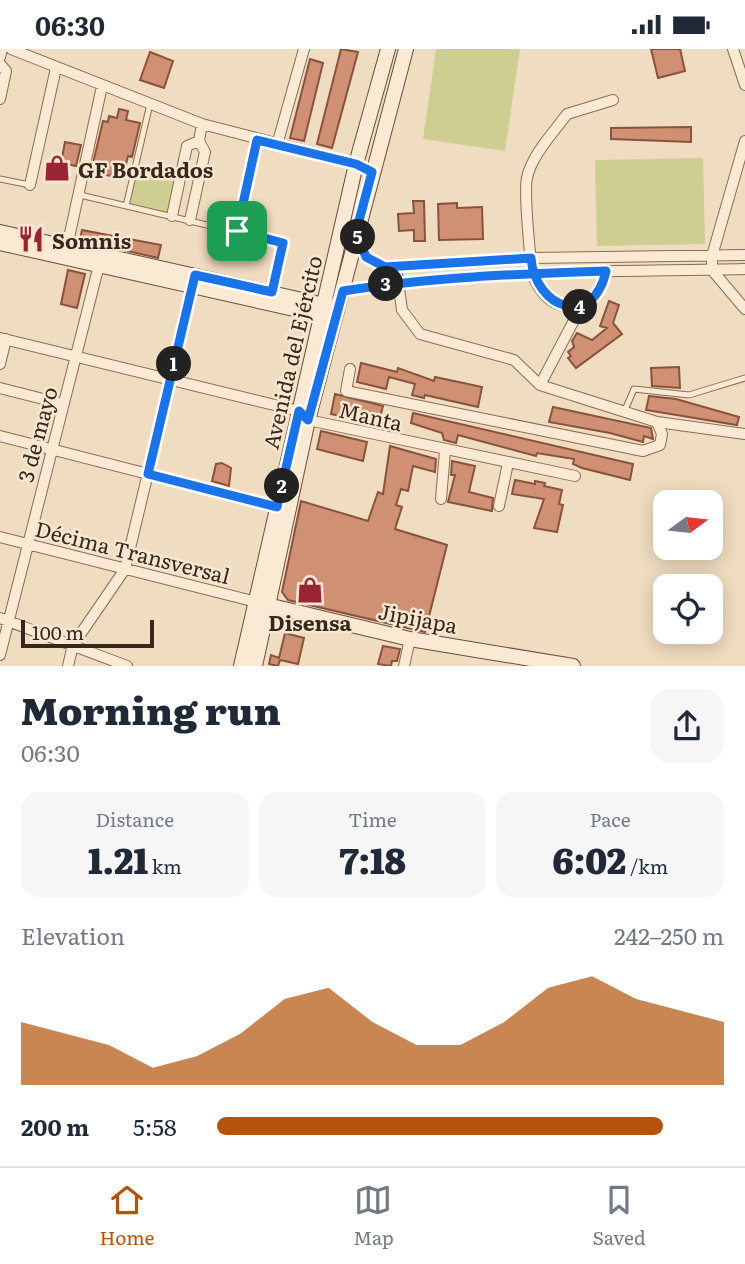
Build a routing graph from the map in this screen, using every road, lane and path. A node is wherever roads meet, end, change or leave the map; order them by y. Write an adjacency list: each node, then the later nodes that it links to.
1 (2, 49): 7 (street)
2 (11, 49): 9 (street)
3 (304, 49): 19 (street)
4 (388, 49): 20 (main road, Avenida del Ejército)
5 (405, 49): 21 (main road, Avenida del Ejército)
6 (733, 49): 10 (street)
7 (0, 57)
8 (0, 64): 12 (street)
9 (56, 68): 11 (street); 23 (street)
10 (745, 85)
11 (102, 86): 14 (street); 24 (street)
12 (0, 99)
13 (613, 100): 35 (street)
14 (150, 104): 15 (street); 25 (lane)
15 (202, 124): 16 (street); 17 (street)
16 (257, 140): 19 (street); 28 (lane)
17 (199, 141): 26 (street); 27 (street)
18 (745, 141): 34 (street)
19 (277, 145): 20 (street)
20 (356, 164): 21 (street); 48 (main road, Avenida del Ejército)
21 (372, 172): 30 (main road, Avenida del Ejército)
22 (0, 179): 23 (lane)
23 (30, 185)
24 (78, 195): 25 (lane); 32 (street)
25 (126, 206): 26 (lane)
26 (172, 216): 27 (lane)
27 (190, 220): 28 (lane)
28 (237, 231): 45 (lane)
29 (0, 232): 32 (main road)
30 (356, 232): 37 (street); 44 (main road, Avenida del Ejército)
31 (0, 243): 36 (main road)
32 (67, 247): 42 (main road)
33 (745, 255): 34 (street)
34 (712, 256): 35 (street); 39 (street)
35 (531, 258): 37 (street); 41 (street)
36 (99, 265): 42 (main road); 50 (street, 3 de mayo)
37 (396, 267): 43 (street)
38 (745, 269): 39 (street)
39 (712, 270): 40 (street); 47 (street)
40 (606, 271): 41 (street); 46 (street)
41 (533, 274): 43 (street); 46 (street)
42 (194, 280): 45 (main road); 48 (main road); 54 (street)
43 (397, 284): 44 (street); 55 (street)
44 (343, 291): 48 (main road, Avenida del Ejército)
45 (272, 292): 48 (main road)
46 (581, 307): 55 (street)
47 (745, 309)
48 (330, 312): 59 (main road, Avenida del Ejército)
49 (3, 338): 50 (street, Manta); 51 (street)
50 (76, 355): 54 (street, Manta); 57 (street, 3 de mayo)
51 (0, 364)
52 (350, 369): 60 (street)
53 (745, 378): 58 (lane)
54 (171, 379): 59 (street, Manta); 66 (street)
55 (540, 385): 58 (street)
56 (0, 388): 57 (street)
57 (63, 404): 63 (street, 3 de mayo)
58 (625, 410): 60 (street)
59 (304, 416): 64 (street, Manta); 70 (main road, Avenida del Ejército); 74 (main road, Avenida del Ejército)
60 (657, 422): 61 (street)
61 (745, 434)
62 (0, 436): 63 (street)
63 (51, 449): 66 (street); 72 (street, 3 de mayo)
64 (445, 451): 65 (street, Manta); 68 (street)
65 (508, 463): 67 (street, Manta); 69 (street)
66 (148, 474): 70 (street); 73 (street)
67 (575, 476)
68 (441, 499)
69 (499, 506)
70 (277, 507): 74 (main road, Avenida del Ejército)
71 (0, 537): 72 (street, Décima Transversal)
72 (27, 544): 73 (street, Décima Transversal); 75 (street, 3 de mayo)
73 (124, 569): 74 (street, Décima Transversal); 77 (street)
74 (262, 604): 76 (main road, Jipijapa); 82 (main road, Avenida del Ejército); 83 (main road, Avenida del Ejército)
75 (4, 620): 77 (street); 78 (street, 3 de mayo)
76 (410, 639): 79 (main road, Jipijapa); 84 (street)
77 (73, 645): 80 (street); 81 (street)
78 (0, 655)
79 (538, 662): 85 (main road, Jipijapa)
80 (68, 666)
81 (128, 666)
82 (241, 666)
83 (255, 666)
84 (404, 666)
85 (573, 666)

